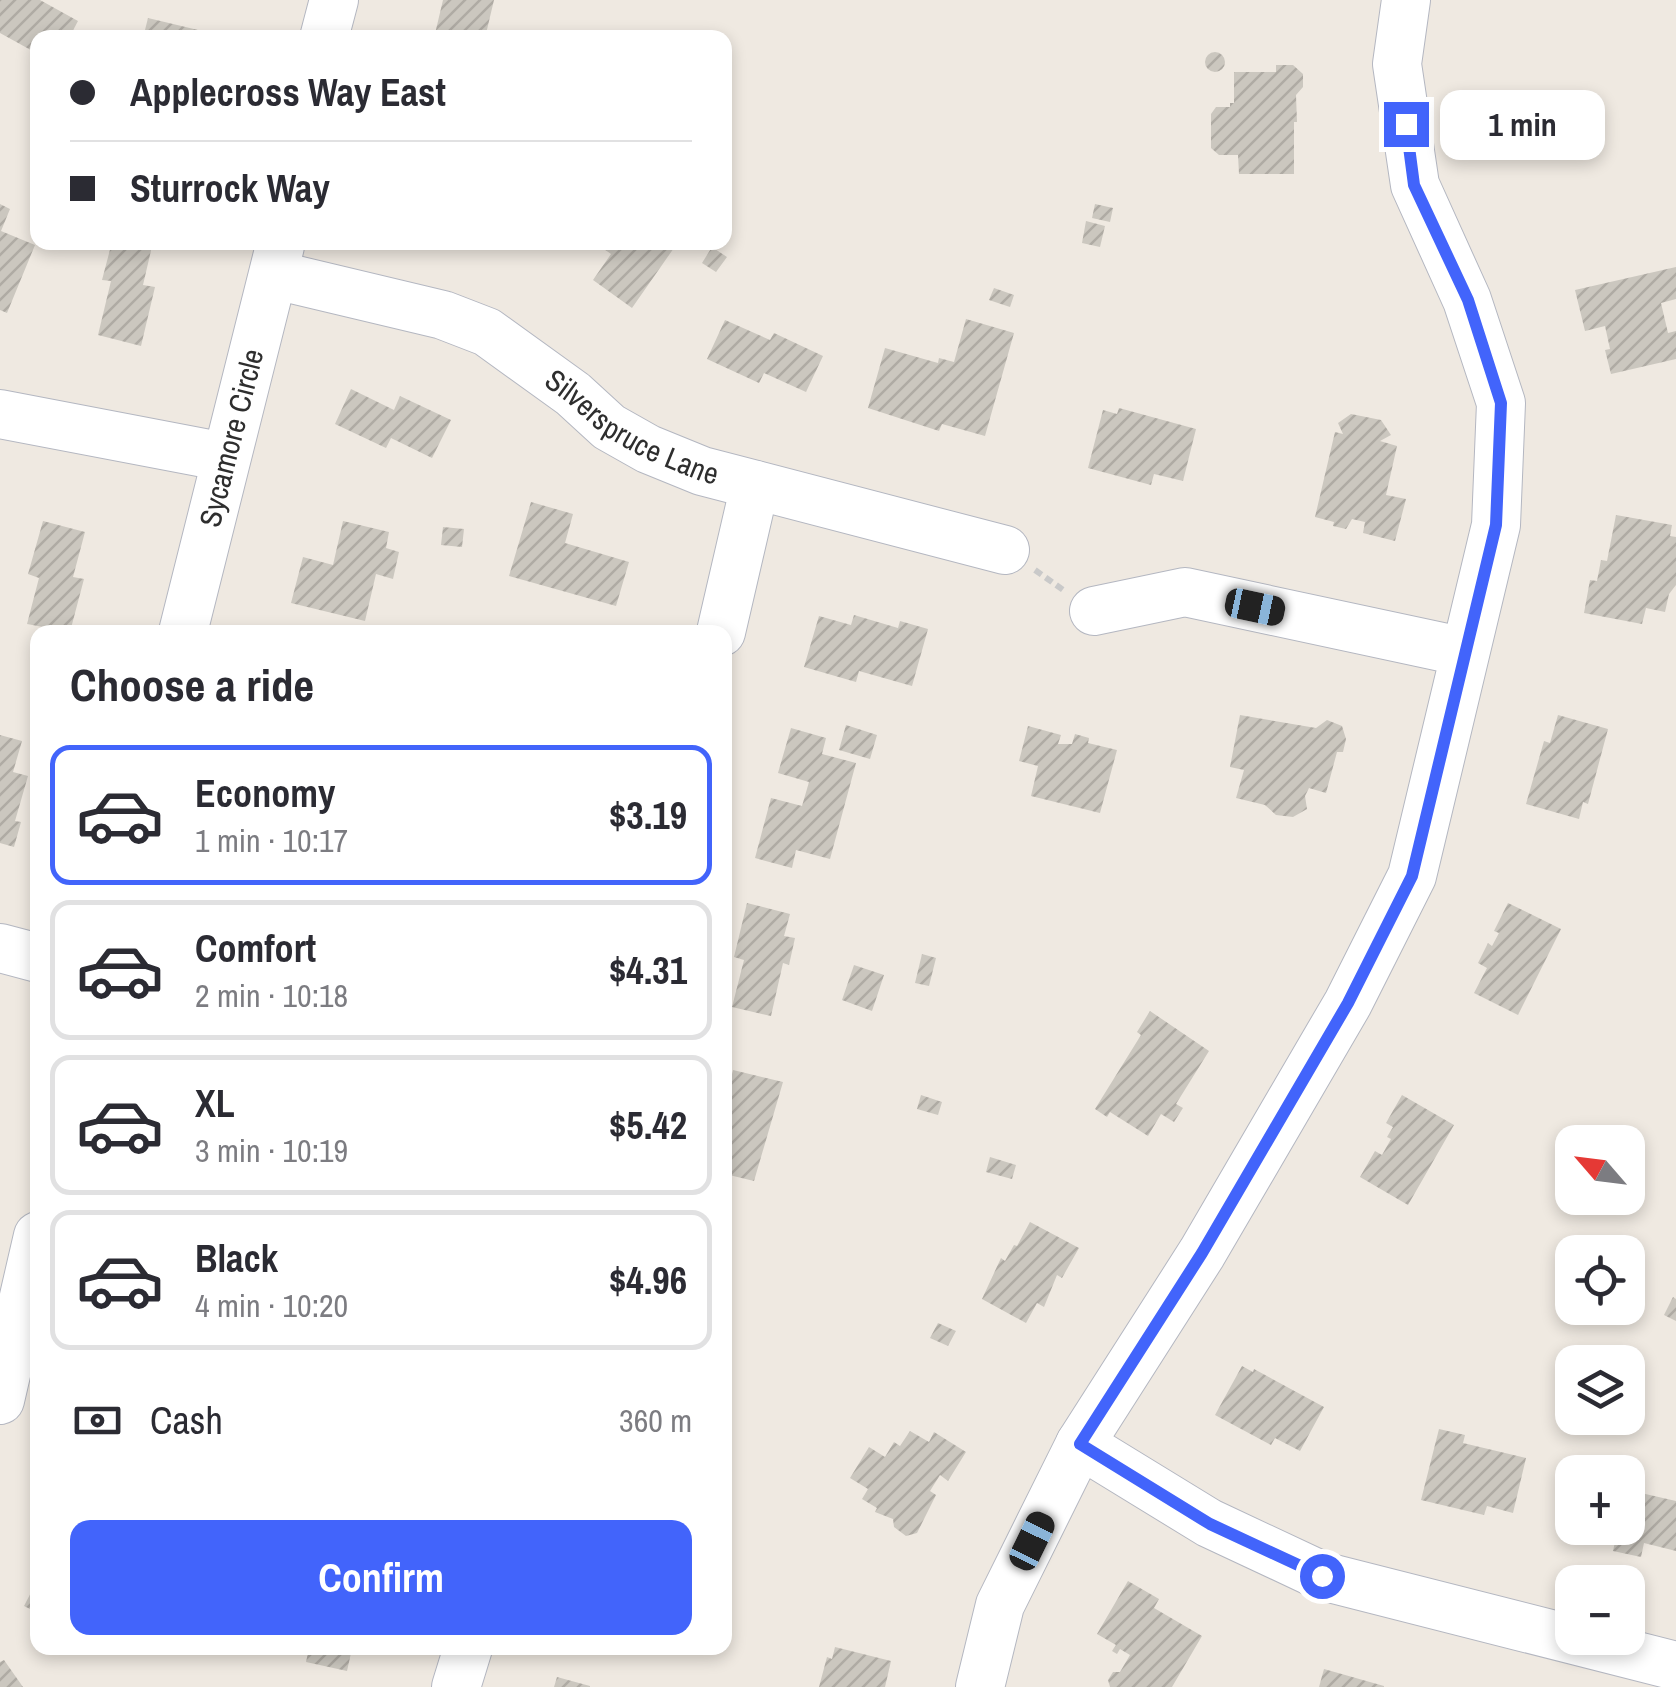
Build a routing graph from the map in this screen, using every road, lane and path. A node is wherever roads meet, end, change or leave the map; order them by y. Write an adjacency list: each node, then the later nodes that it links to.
1 (334, 0): 3 (street)
2 (1406, 0): 12 (street)
3 (326, 30)
4 (278, 259): 6 (street, Sycamore Circle); 7 (street, Silverspruce Lane)
5 (0, 414): 6 (street)
6 (225, 457): 10 (street, Sycamore Circle)
7 (755, 485): 8 (street, Silverspruce Lane); 11 (street)
8 (1005, 550): 9 (path)
9 (1094, 611): 12 (street)
10 (185, 625)
11 (723, 625)
12 (1465, 652): 17 (street)
13 (0, 948): 14 (street)
14 (30, 956)
15 (30, 1271): 16 (street)
16 (0, 1400)
17 (1080, 1444): 19 (street); 21 (street)
18 (466, 1655): 20 (street)
19 (1676, 1666)
20 (456, 1687)
21 (980, 1687)

